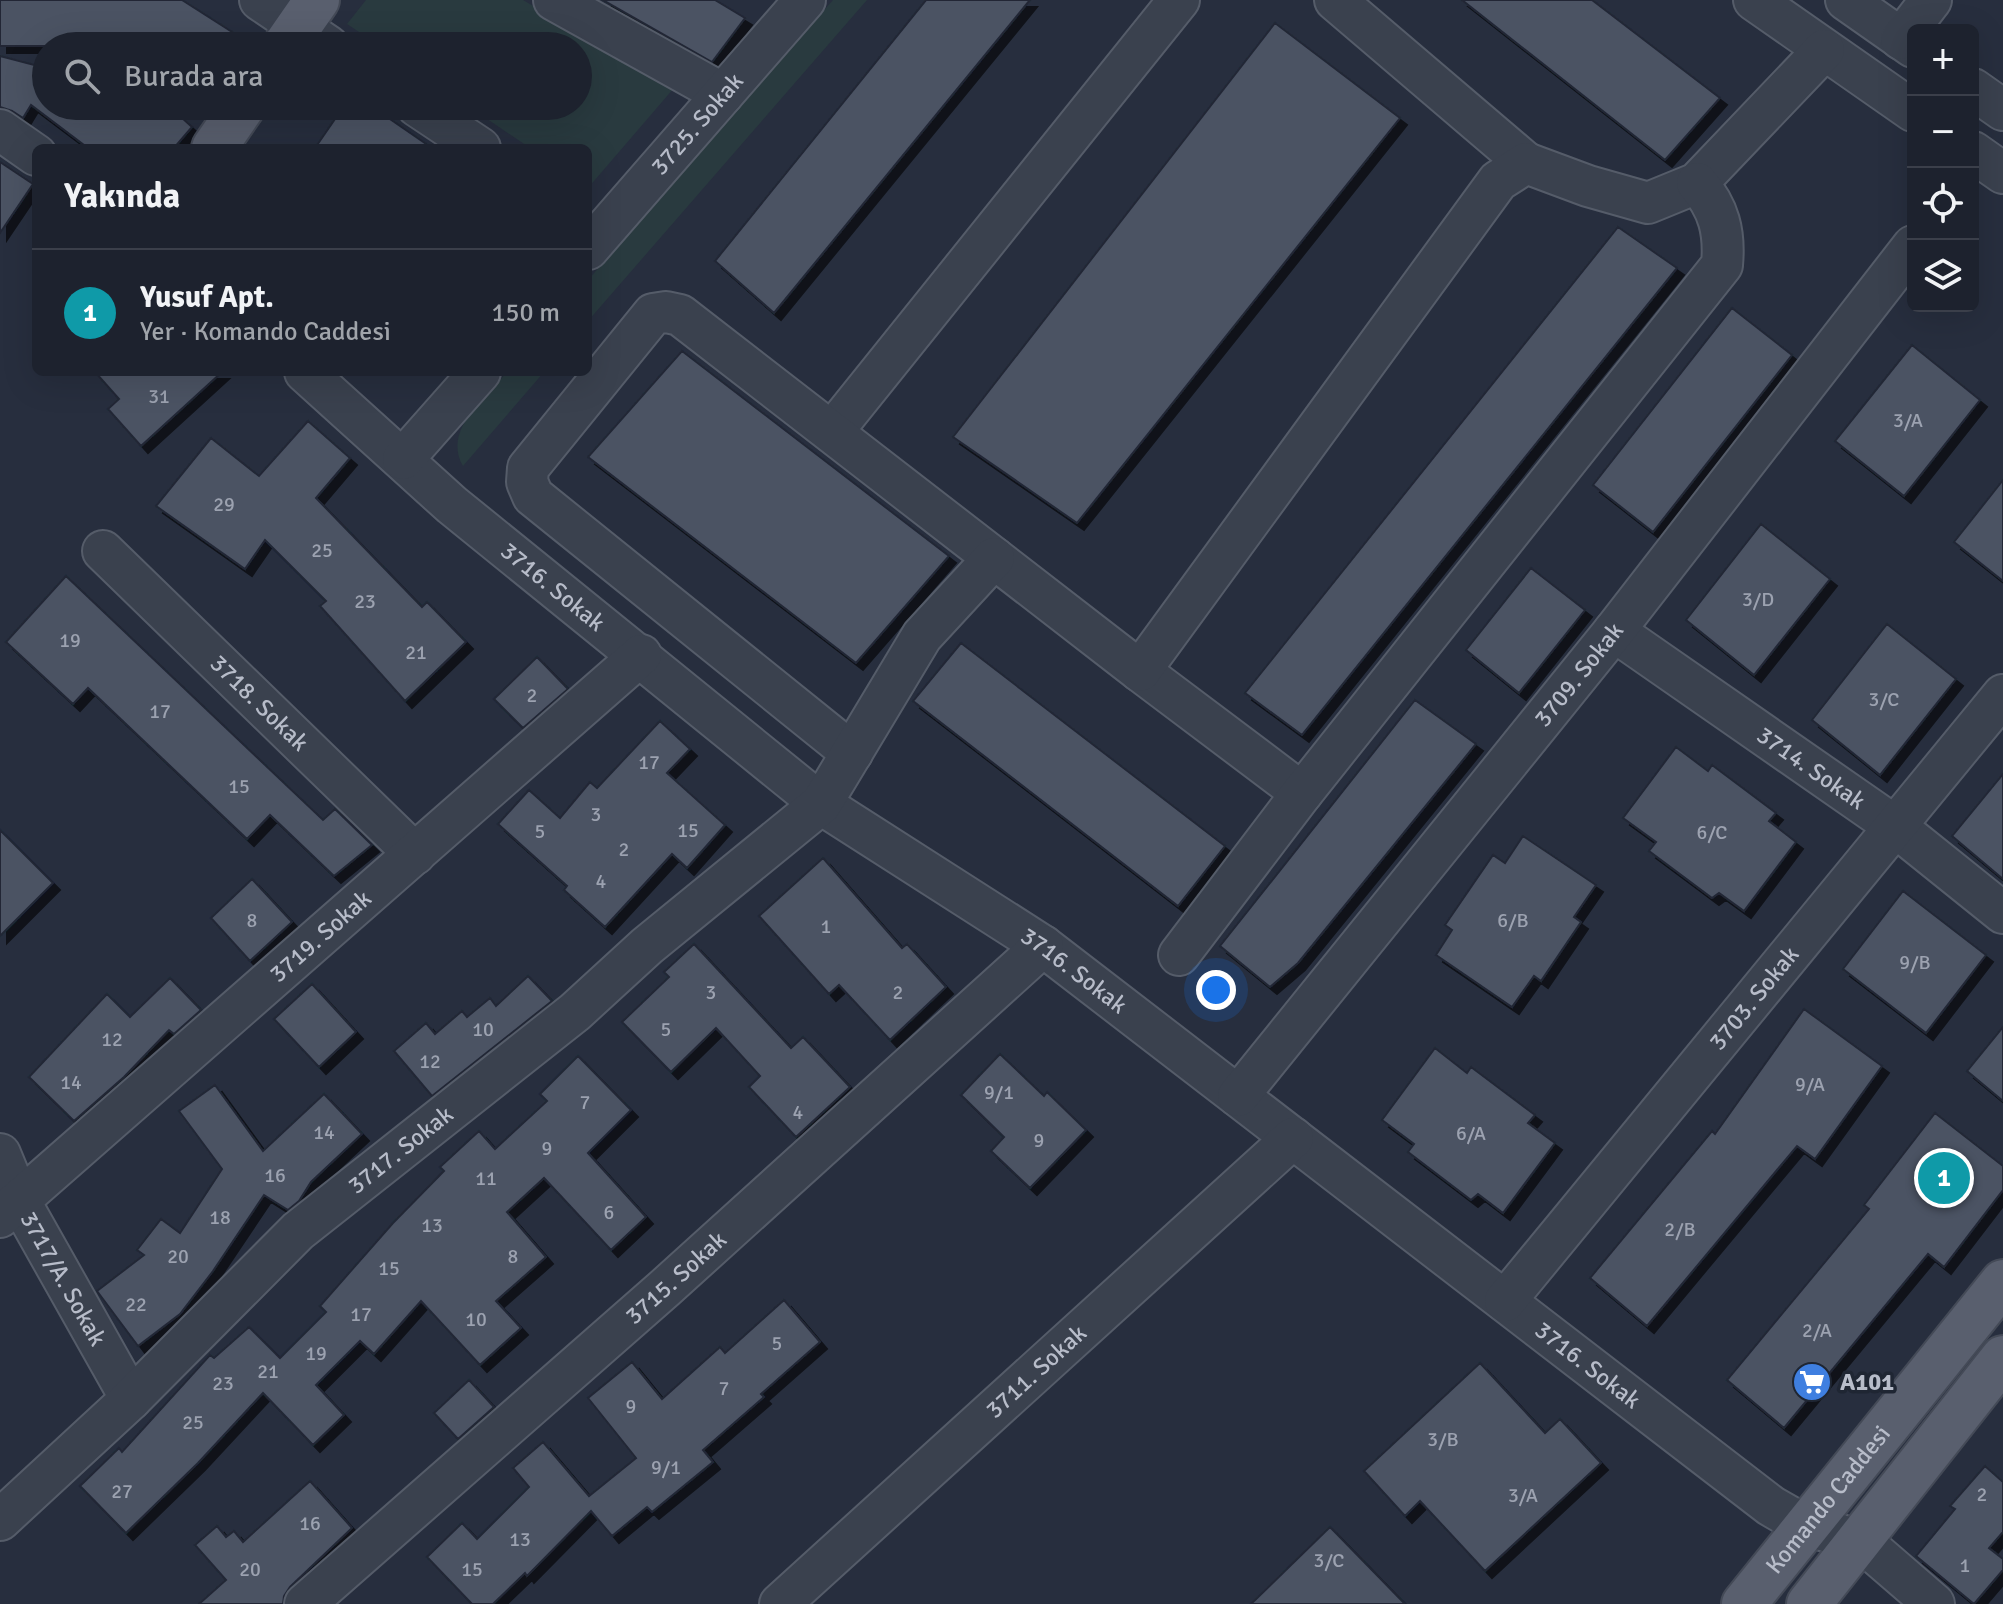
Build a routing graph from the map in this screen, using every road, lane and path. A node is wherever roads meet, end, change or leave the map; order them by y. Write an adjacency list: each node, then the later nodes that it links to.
1 (260, 0): 10 (street)
2 (554, 0): 14 (street)
3 (805, 0): 14 (street, 3725. Sokak)
4 (1179, 0): 29 (street)
5 (1335, 0): 23 (street)
6 (1754, 0): 12 (street)
7 (1846, 0): 11 (street)
8 (1931, 0): 9 (street)
9 (1918, 24)
10 (307, 29)
11 (1907, 43)
12 (1824, 50): 15 (street); 24 (street)
13 (1979, 93): 16 (street)
14 (723, 94): 25 (street, 3725. Sokak)
15 (1907, 107)
16 (2003, 110)
17 (233, 120): 20 (main road)
18 (438, 120): 21 (street)
19 (0, 130): 22 (street)
20 (217, 144)
21 (474, 144)
22 (32, 152)
23 (1526, 163): 24 (street); 35 (street)
24 (1697, 183): 38 (street)
25 (593, 234)
26 (1907, 254): 33 (street, 3709. Sokak)
27 (310, 376): 30 (street, 3716. Sokak)
28 (476, 376): 30 (street)
29 (832, 432): 32 (street); 37 (street)
30 (403, 459): 34 (street, 3716. Sokak)
31 (103, 551): 41 (street, 3718. Sokak)
32 (994, 558): 35 (street); 37 (street, 3717. Sokak)
33 (1614, 631): 40 (street, 3714. Sokak); 45 (street, 3709. Sokak)
34 (641, 655): 39 (street, 3716. Sokak); 41 (street, 3719. Sokak)
35 (1140, 671): 38 (street)
36 (2003, 695): 40 (street, 3703. Sokak)
37 (852, 753): 39 (street, 3717. Sokak)
38 (1302, 793): 44 (street)
39 (821, 804): 43 (street, 3716. Sokak); 52 (street, 3717. Sokak)
40 (1896, 827): 42 (street, 3714. Sokak); 50 (street, 3703. Sokak)
41 (415, 854): 48 (street, 3719. Sokak)
42 (2003, 913)
43 (1043, 946): 45 (street, 3716. Sokak); 56 (street, 3715. Sokak)
44 (1179, 955)
45 (1238, 1096): 46 (street, 3716. Sokak)
46 (1293, 1138): 50 (street, 3716. Sokak); 57 (street, 3711. Sokak)
47 (0, 1154): 48 (street, 3717/A. Sokak)
48 (9, 1208): 52 (street, 3717/A. Sokak)
49 (2003, 1282): 54 (main road, Komando Caddesi)
50 (1505, 1301): 54 (street, 3716. Sokak)
51 (2003, 1358): 55 (main road, Komando Caddesi)
52 (131, 1399): 53 (street, 3717. Sokak)
53 (0, 1520)
54 (1806, 1526): 55 (street, 3716. Sokak); 58 (main road, Komando Caddesi)
55 (1860, 1540): 59 (main road, Komando Caddesi); 60 (street)
56 (305, 1604)
57 (780, 1604)
58 (1744, 1604)
59 (1809, 1604)
60 (1934, 1604)

